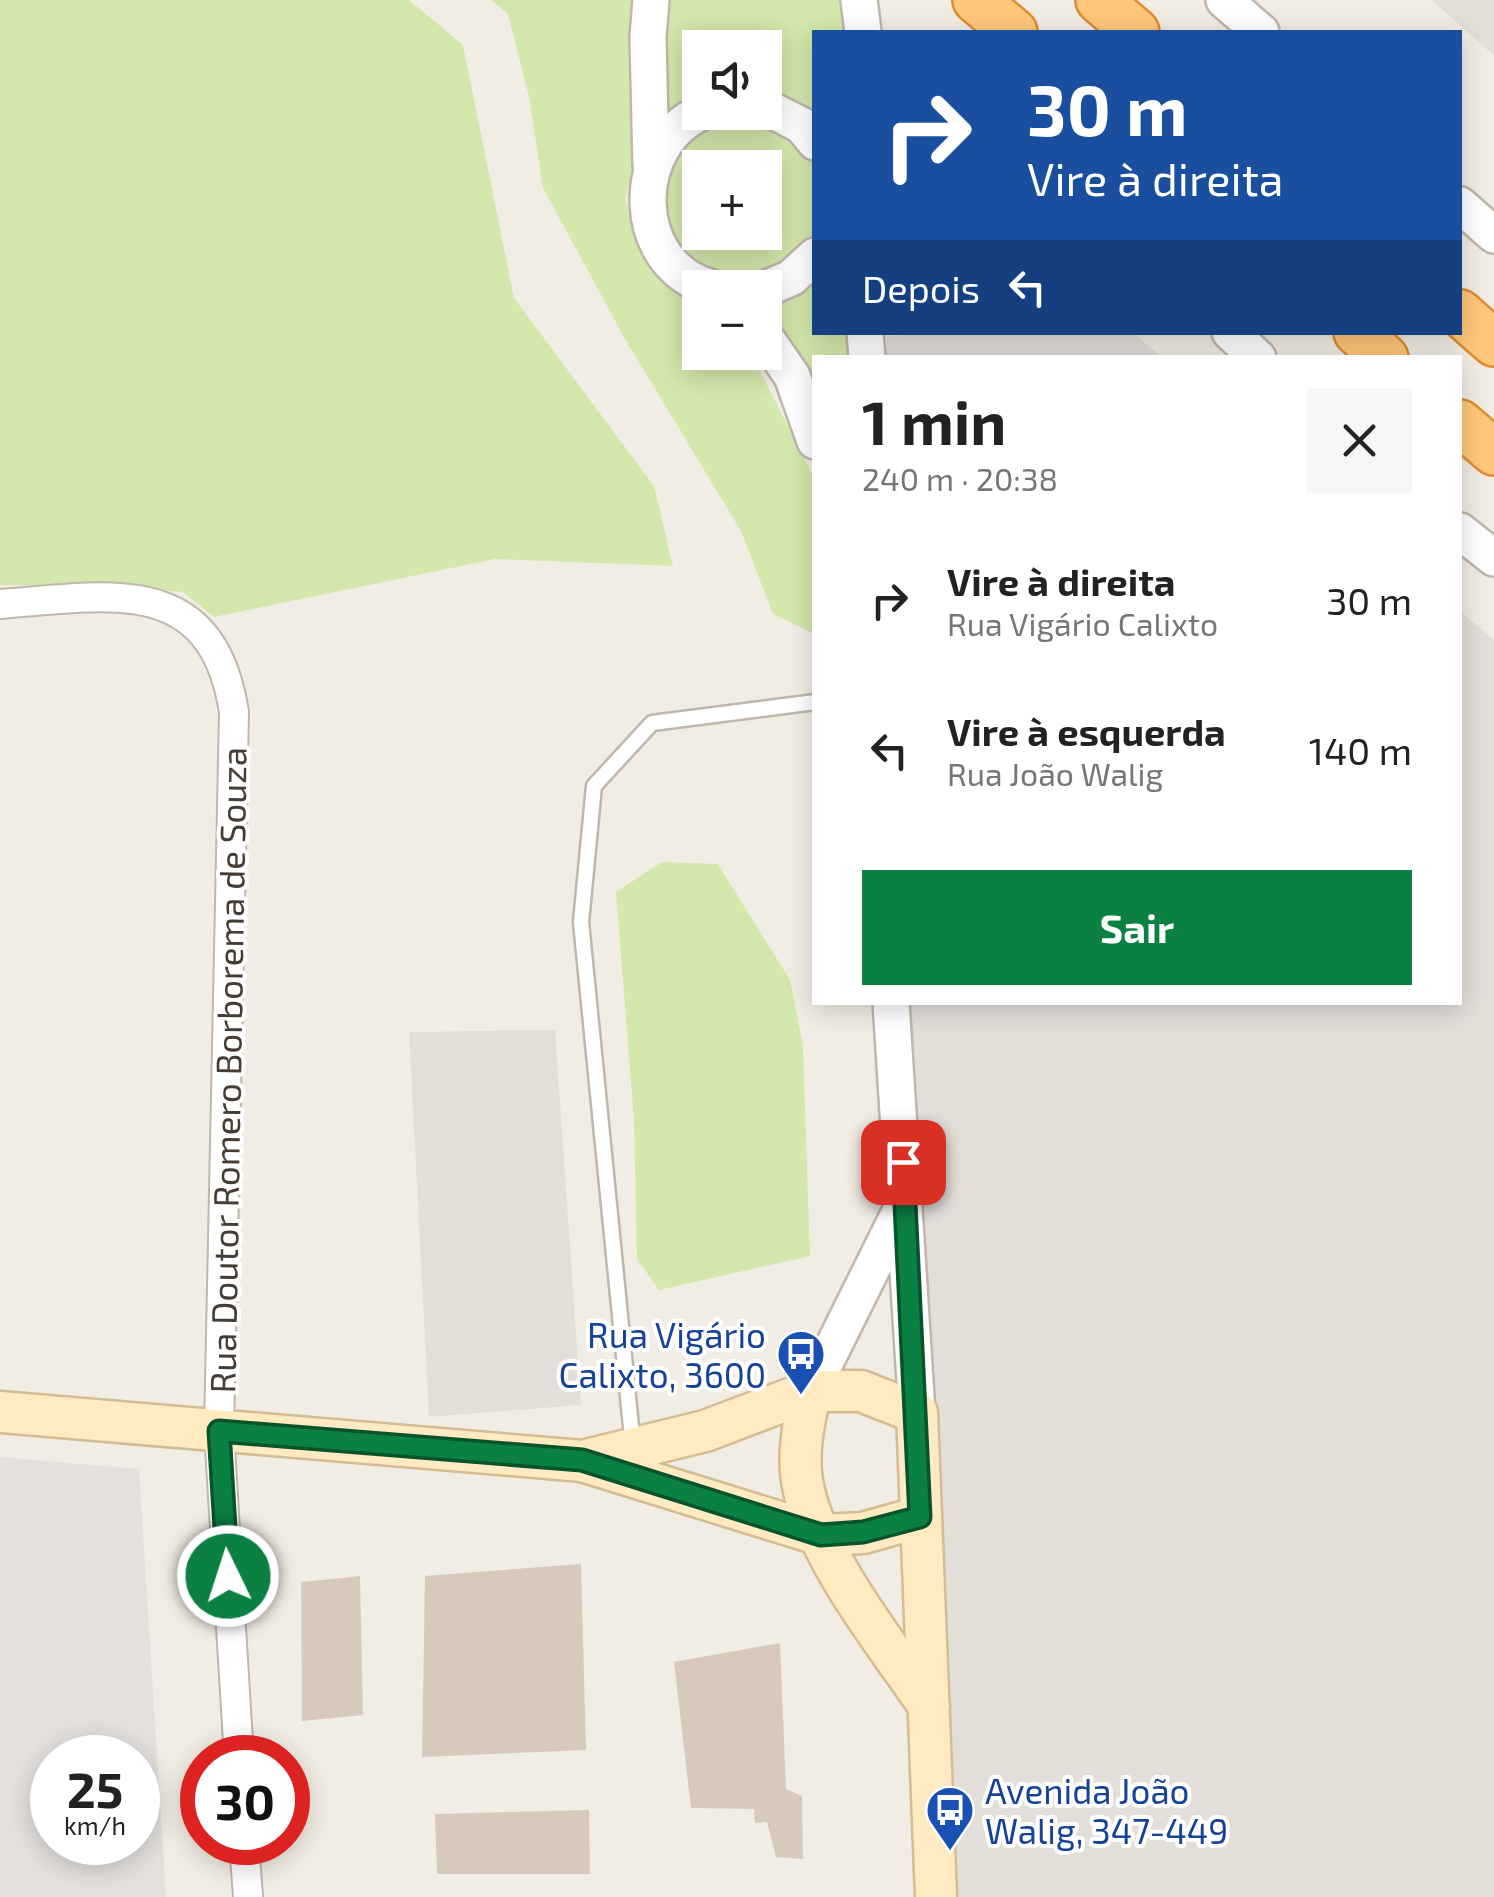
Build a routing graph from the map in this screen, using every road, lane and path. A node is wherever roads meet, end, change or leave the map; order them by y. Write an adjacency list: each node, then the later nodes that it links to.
1 (652, 0): 11 (street)
2 (976, 0): 5 (highway)
3 (1099, 0): 6 (highway)
4 (1224, 0): 7 (street)
5 (1012, 30)
6 (1134, 30)
7 (1259, 30)
8 (782, 116): 10 (street)
9 (682, 124): 11 (street)
10 (812, 138)
11 (652, 166): 15 (street)
12 (1462, 207): 13 (street)
13 (1494, 235)
14 (812, 259): 16 (street)
15 (682, 272)
16 (782, 282)
17 (1462, 315): 20 (highway)
18 (1233, 335): 21 (street)
19 (1360, 335): 22 (highway)
20 (1494, 342)
21 (1255, 355)
22 (1382, 355)
23 (782, 362): 25 (street)
24 (1462, 425): 26 (highway)
25 (812, 433)
26 (1494, 452)
27 (1462, 532): 28 (street)
28 (1494, 558)
29 (0, 604): 36 (street, Rua Doutor Romero Borborema de Souza)
30 (812, 702): 37 (lane)
31 (891, 1005): 32 (street)
32 (906, 1201): 33 (street); 35 (street)
33 (811, 1391): 35 (main road); 37 (main road); 40 (main road)
34 (0, 1412): 36 (main road)
35 (917, 1413): 39 (main road)
36 (219, 1431): 38 (main road); 42 (street, Rua Doutor Romero Borborema de Souza)
37 (633, 1448): 38 (main road)
38 (582, 1460): 40 (main road)
39 (920, 1517): 40 (main road); 41 (main road)
40 (821, 1535): 41 (main road)
41 (929, 1706): 45 (main road)
42 (238, 1735)
43 (246, 1865): 44 (street)
44 (248, 1897)
45 (936, 1897)

